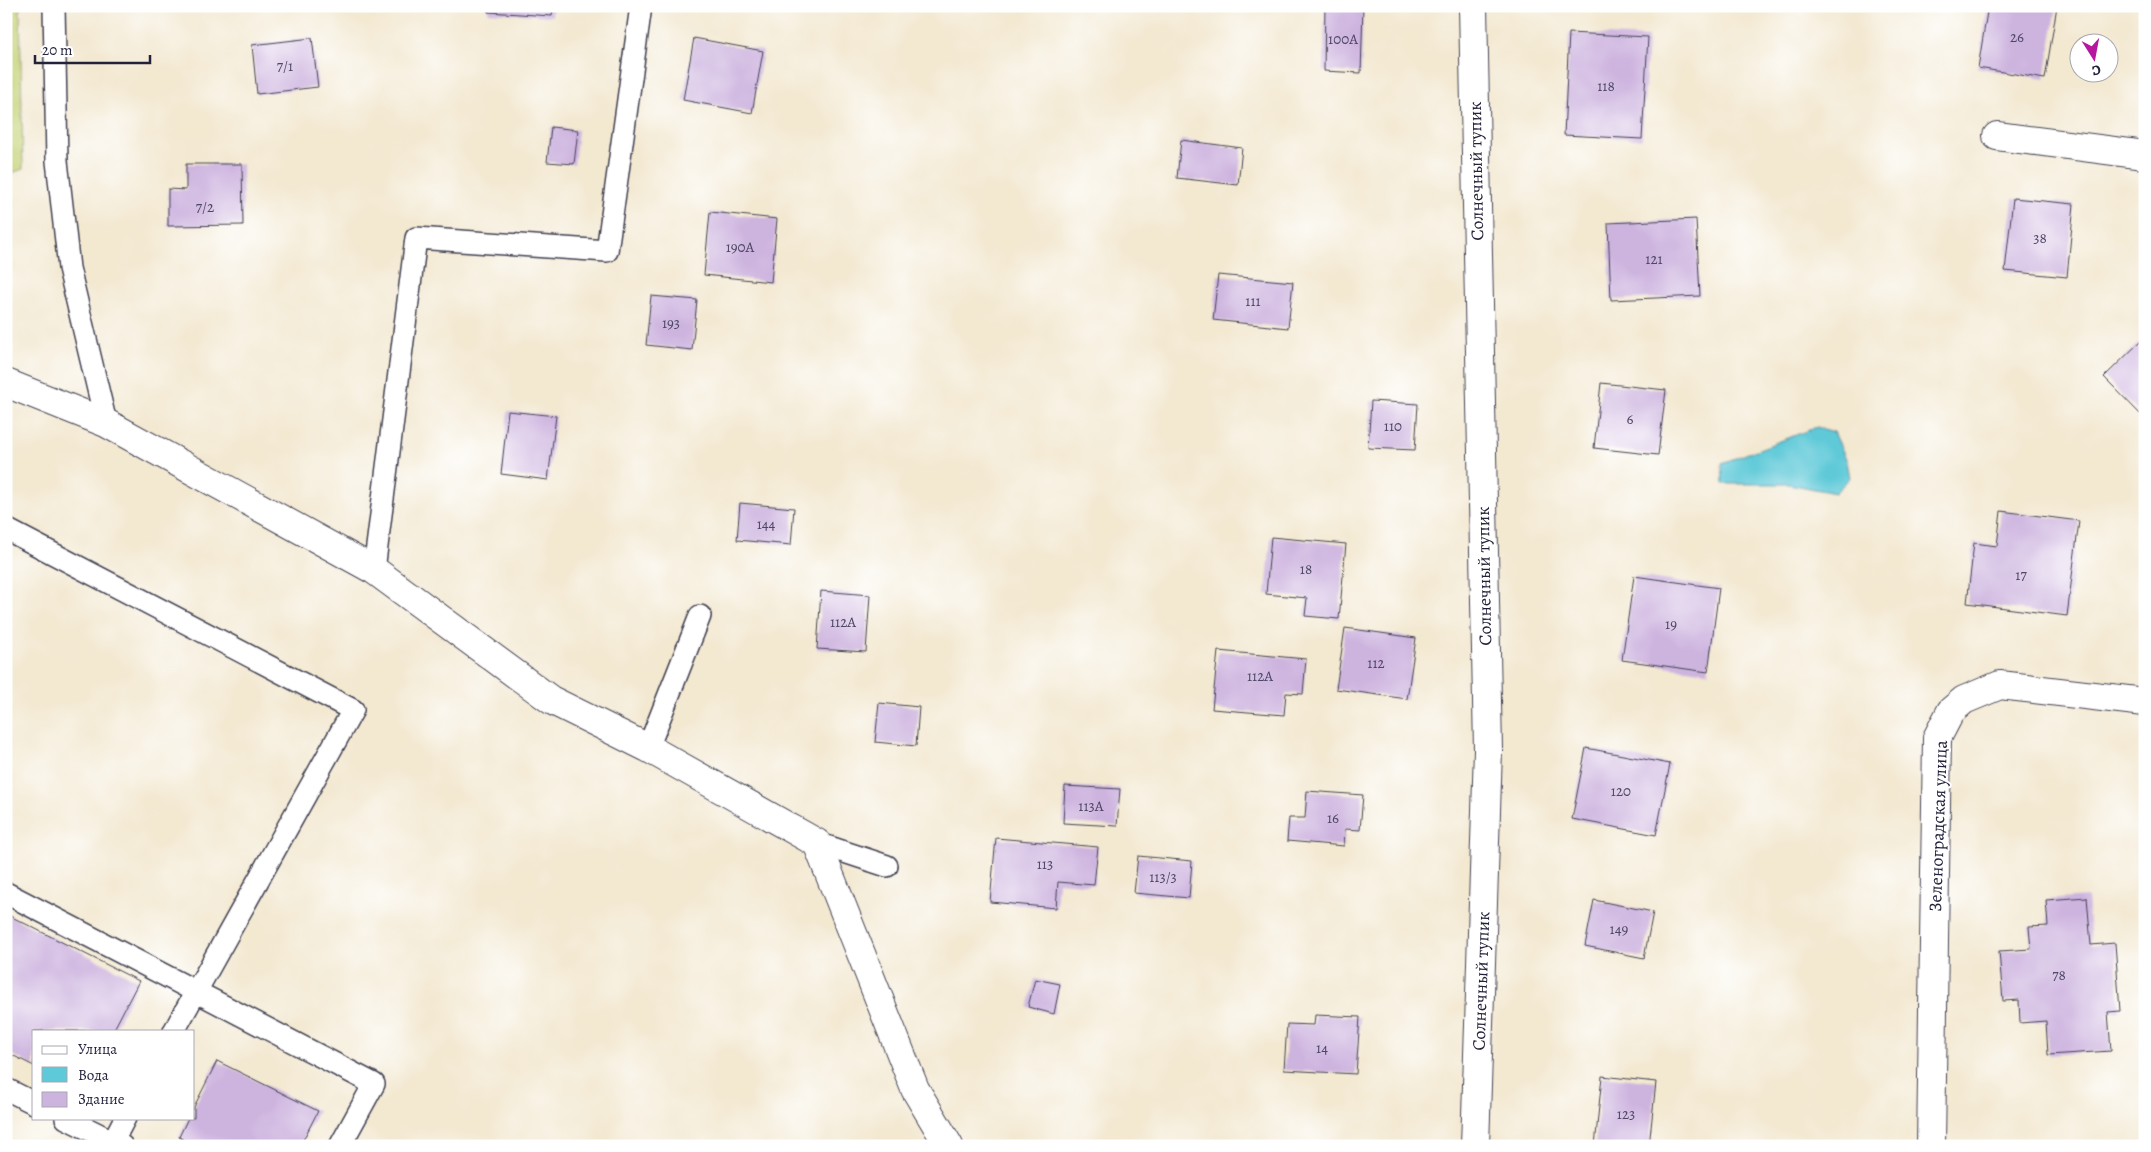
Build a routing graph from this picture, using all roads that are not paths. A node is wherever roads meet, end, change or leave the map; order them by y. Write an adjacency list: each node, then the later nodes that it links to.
1 (54, 6): 7 (lane)
2 (641, 6): 9 (lane)
3 (1473, 6): 25 (street, Солнечный тупик)
4 (1997, 136): 5 (street)
5 (2145, 155)
6 (6, 383): 7 (street)
7 (106, 423): 9 (street)
8 (6, 529): 16 (lane)
9 (374, 570): 12 (street)
10 (700, 616): 12 (lane)
11 (2145, 702): 26 (street, Зеленоградская улица)
12 (648, 748): 13 (street)
13 (817, 843): 14 (lane); 24 (street)
14 (887, 866)
15 (6, 893): 16 (lane)
16 (196, 992): 17 (lane); 23 (lane)
17 (175, 1030)
18 (6, 1089): 19 (lane)
19 (32, 1102)
20 (70, 1120): 22 (lane)
21 (124, 1120): 22 (lane)
22 (117, 1144)
23 (340, 1146)
24 (949, 1146)
25 (1475, 1146)
26 (1931, 1146)

